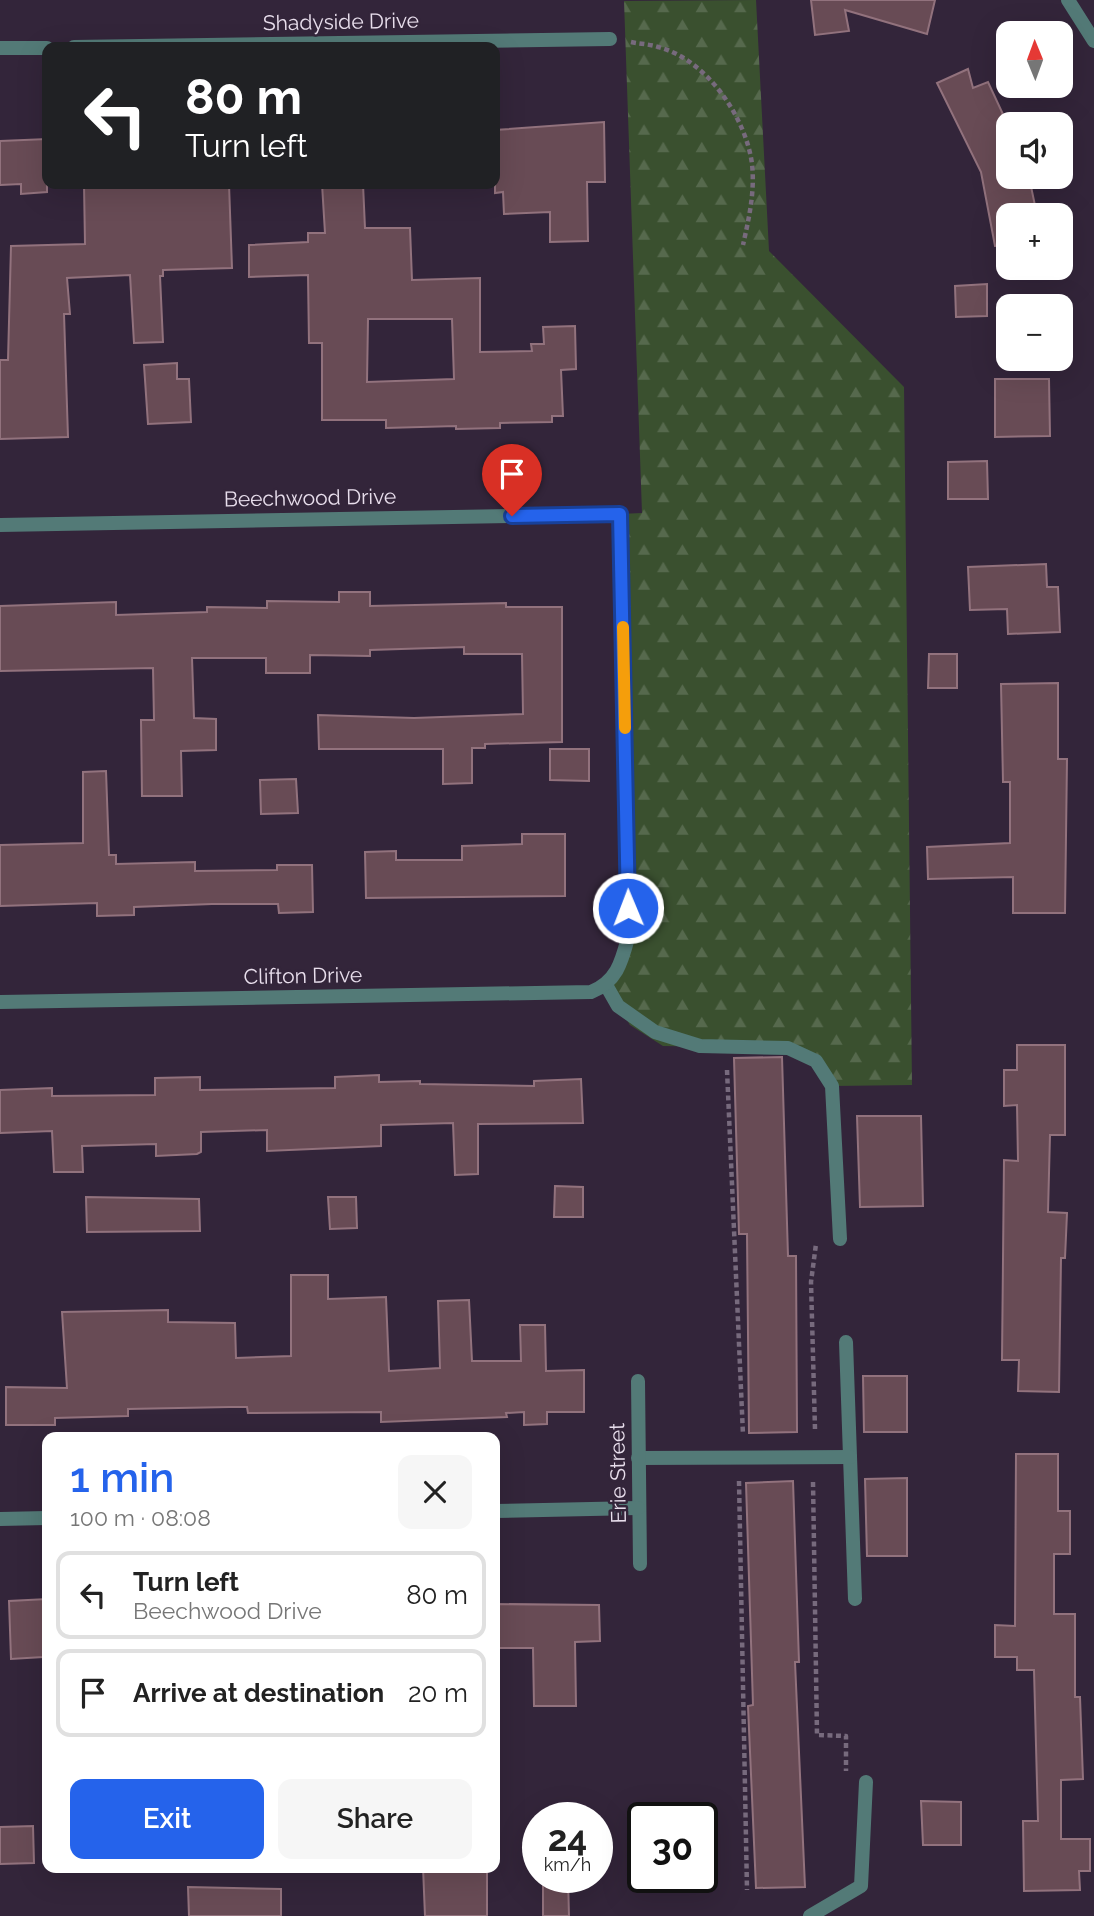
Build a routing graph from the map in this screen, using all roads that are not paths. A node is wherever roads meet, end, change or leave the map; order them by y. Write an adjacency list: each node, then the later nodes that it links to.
1 (1068, 0): 3 (street)
2 (610, 39): 4 (street, Shadyside Drive)
3 (1094, 41)
4 (409, 42)
5 (0, 48): 6 (street)
6 (42, 48)
7 (0, 525): 8 (street, Beechwood Drive)
8 (606, 985): 9 (street, Clifton Drive); 10 (street)
9 (0, 1002)
10 (841, 1239)
11 (846, 1342): 13 (street)
12 (638, 1381): 14 (street, Erie Street)
13 (850, 1457): 14 (street); 20 (street)
14 (638, 1458): 15 (street, Erie Street)
15 (638, 1508): 16 (street); 19 (street, Erie Street)
16 (500, 1511)
17 (42, 1518): 18 (street)
18 (0, 1519)
19 (640, 1564)
20 (855, 1599)
21 (866, 1788): 22 (street)
22 (810, 1916)

